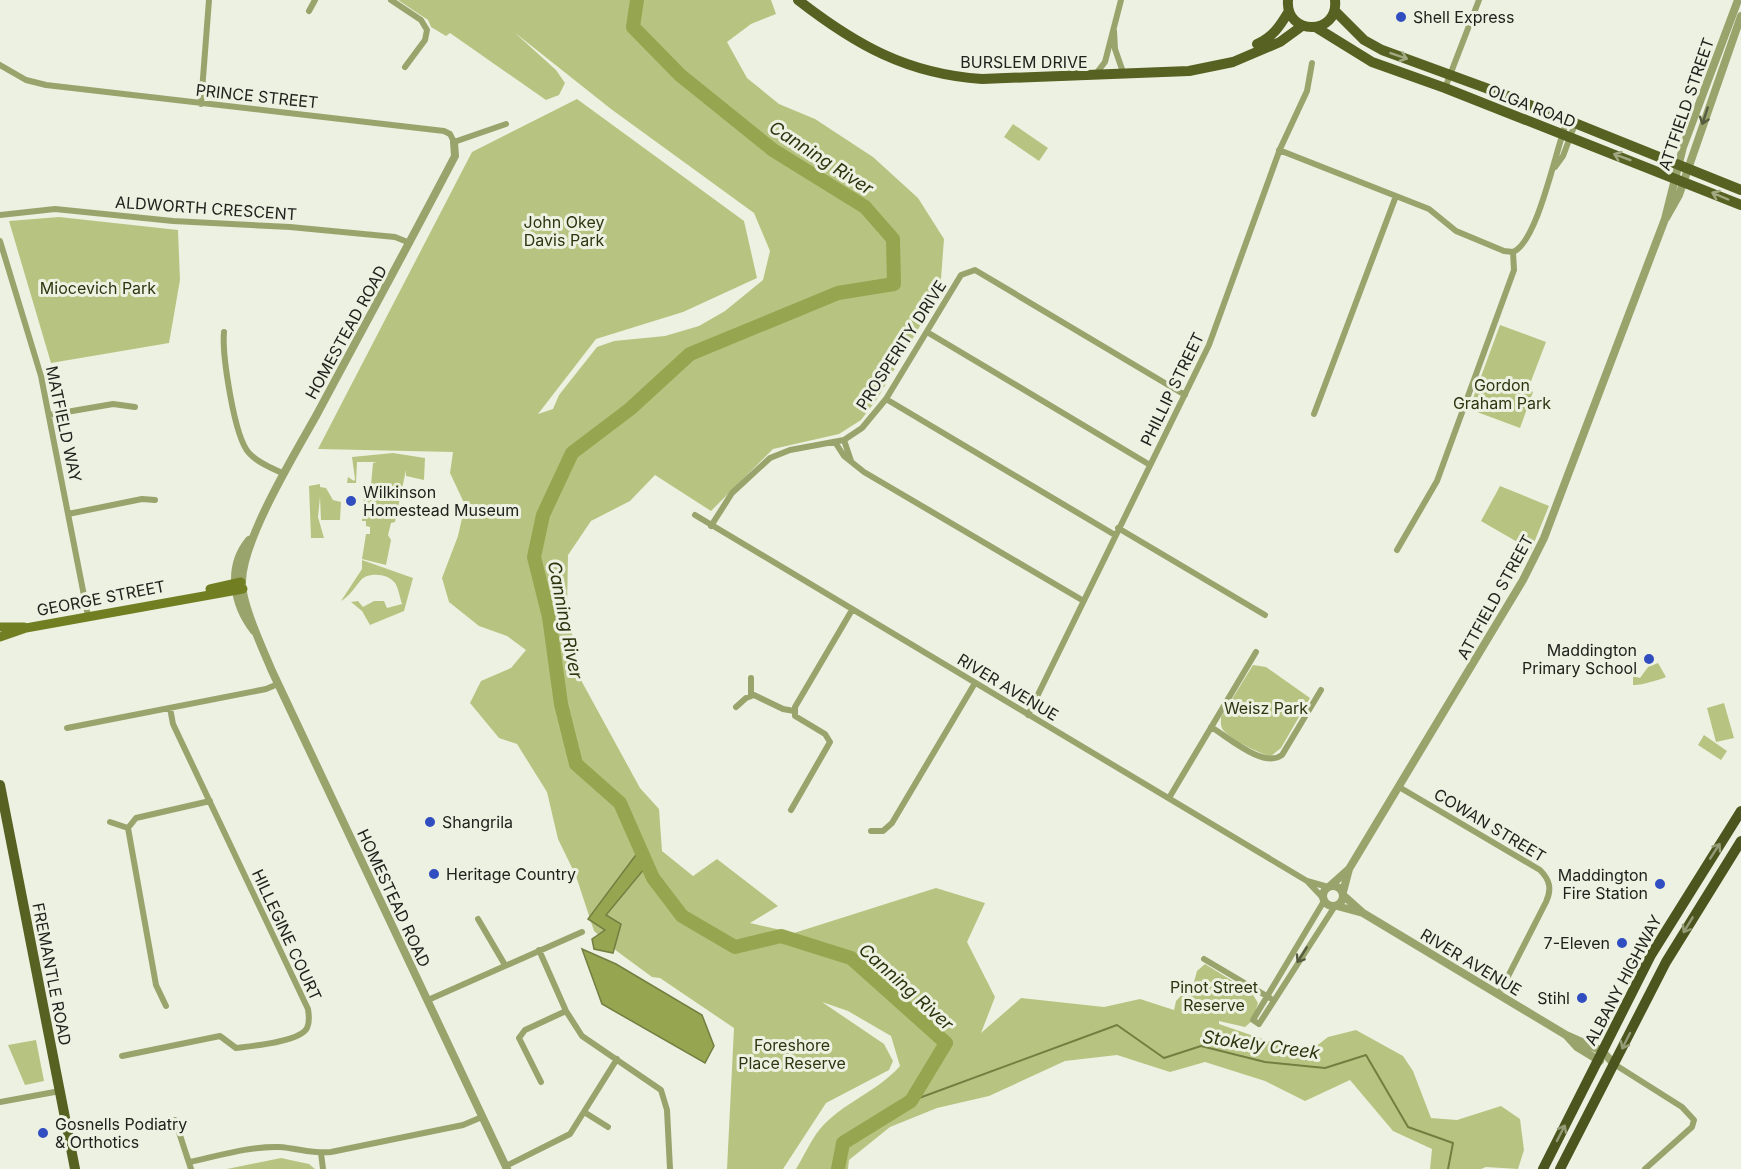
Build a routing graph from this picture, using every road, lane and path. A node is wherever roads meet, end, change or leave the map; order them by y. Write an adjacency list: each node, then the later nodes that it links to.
1 (209, 0): 25 (street)
2 (315, 0): 10 (street)
3 (391, 0): 19 (street)
4 (798, 0): 22 (main road, BURSLEM DRIVE)
5 (1121, 0): 12 (street)
6 (1479, 0): 20 (street)
7 (1738, 0): 31 (street, ATTFIELD STREET)
8 (1288, 5): 13 (main road, BURSLEM DRIVE); 16 (main road, BURSLEM DRIVE)
9 (1335, 5): 14 (main road); 15 (main road, OLGA ROAD)
10 (309, 11)
11 (1741, 16): 31 (street, ATTFIELD STREET, one-way to 31)
12 (1113, 24): 21 (street); 22 (street)
13 (1302, 26): 14 (main road); 16 (main road, BURSLEM DRIVE)
14 (1317, 28): 23 (main road, OLGA ROAD)
15 (1373, 45): 20 (main road, OLGA ROAD, one-way to 20); 23 (main road)
16 (1233, 62): 21 (main road, BURSLEM DRIVE)
17 (1312, 63): 30 (street, PHILLIP STREET)
18 (0, 65): 25 (street, PRINCE STREET)
19 (405, 67)
20 (1450, 74): 24 (street); 26 (main road, OLGA ROAD)
21 (1124, 75): 22 (main road, BURSLEM DRIVE)
22 (1093, 76)
23 (1414, 78): 24 (main road, OLGA ROAD)
24 (1445, 88): 28 (main road, OLGA ROAD)
25 (201, 104): 29 (street, PRINCE STREET)
26 (1571, 122): 28 (street); 31 (main road, OLGA ROAD)
27 (506, 124): 29 (street)
28 (1566, 135): 32 (main road, OLGA ROAD, one-way to 28); 39 (street)
29 (454, 142): 38 (street, HOMESTEAD ROAD)
30 (1280, 150): 34 (street); 42 (street, PHILLIP STREET)
31 (1683, 166): 32 (street, ATTFIELD STREET); 33 (main road, OLGA ROAD)
32 (1679, 179): 35 (main road, OLGA ROAD, one-way to 32); 80 (street, ATTFIELD STREET)
33 (1741, 190)
34 (1396, 196): 39 (street); 45 (street)
35 (1741, 205)
36 (0, 215): 38 (street, ALDWORTH CRESCENT)
37 (0, 241): 46 (street, MATFIELD WAY)
38 (410, 243): 51 (street, HOMESTEAD ROAD)
39 (1514, 252): 58 (street)
40 (224, 332): 51 (street)
41 (927, 332): 42 (street, PROSPERITY DRIVE); 43 (street, PROSPERITY DRIVE); 50 (street)
42 (1185, 395): 50 (street, PHILLIP STREET)
43 (886, 399): 47 (street, PROSPERITY DRIVE); 57 (street)
44 (135, 407): 46 (street)
45 (1314, 414)
46 (49, 416): 53 (street, MATFIELD WAY)
47 (844, 440): 48 (street, PROSPERITY DRIVE); 49 (street)
48 (835, 442): 49 (street); 55 (street, PROSPERITY DRIVE)
49 (851, 461): 60 (street)
50 (1150, 465): 56 (street, PHILLIP STREET)
51 (284, 474): 59 (street, HOMESTEAD ROAD)
52 (155, 500): 53 (street)
53 (68, 513): 63 (street, MATFIELD WAY)
54 (695, 515): 55 (street, RIVER AVENUE)
55 (711, 526): 61 (street, RIVER AVENUE)
56 (1118, 528): 57 (street, PHILLIP STREET); 62 (street)
57 (1115, 536): 60 (street, PHILLIP STREET)
58 (1397, 550)
59 (238, 586): 63 (main road, GEORGE STREET); 70 (street, HOMESTEAD ROAD)
60 (1082, 600): 76 (street, PHILLIP STREET)
61 (852, 610): 69 (street, RIVER AVENUE); 75 (street)
62 (1265, 615)
63 (88, 616): 65 (main road, GEORGE STREET)
64 (0, 627): 65 (main road, GEORGE STREET)
65 (26, 628): 66 (main road, GEORGE STREET)
66 (0, 637)
67 (1256, 652): 77 (street)
68 (751, 678): 72 (street)
69 (975, 683): 76 (street, RIVER AVENUE); 87 (street)
70 (278, 684): 74 (street); 105 (street, HOMESTEAD ROAD)
71 (1320, 690): 77 (street)
72 (751, 696): 73 (street); 75 (street)
73 (736, 707)
74 (170, 708): 78 (street); 82 (street, HILLEGINE COURT)
75 (794, 711): 83 (street)
76 (1028, 715): 81 (street, RIVER AVENUE)
77 (1211, 727): 81 (street)
78 (67, 728)
79 (0, 785): 114 (main road, FREMANTLE ROAD)
80 (1399, 787): 89 (street, ATTFIELD STREET); 103 (street, COWAN STREET)
81 (1169, 798): 90 (street, RIVER AVENUE)
82 (210, 801): 86 (street); 109 (street, HILLEGINE COURT)
83 (792, 810)
84 (1741, 811): 92 (highway, ALBANY HIGHWAY, one-way to 84)
85 (110, 822): 86 (street)
86 (128, 828): 107 (street)
87 (871, 831)
88 (1741, 841): 95 (highway, ALBANY HIGHWAY)
89 (1349, 869): 91 (street, ATTFIELD STREET); 93 (street, ATTFIELD STREET)
90 (1307, 881): 91 (street, RIVER AVENUE); 94 (street, RIVER AVENUE)
91 (1329, 887): 93 (street, RIVER AVENUE); 94 (street)
92 (1689, 891): 95 (highway); 110 (highway, ALBANY HIGHWAY)
93 (1343, 894): 96 (street, ATTFIELD STREET); 97 (street, RIVER AVENUE)
94 (1324, 899): 96 (street, RIVER AVENUE); 104 (street)
95 (1704, 899): 112 (highway, ALBANY HIGHWAY, one-way to 112)
96 (1336, 906): 97 (street, RIVER AVENUE); 106 (street, one-way to 106)
97 (1363, 913): 103 (street, RIVER AVENUE)
98 (478, 919): 102 (street)
99 (582, 932): 100 (street)
100 (539, 950): 102 (street); 108 (street)
101 (1204, 959): 104 (street)
102 (505, 965): 105 (street)
103 (1499, 994): 110 (street, RIVER AVENUE)
104 (1267, 996): 106 (street); 106 (street)
105 (428, 1000): 117 (street, HOMESTEAD ROAD)
106 (1274, 1000)
107 (166, 1006)
108 (566, 1011): 111 (street); 113 (street)
109 (122, 1056)
110 (1599, 1056): 112 (street); 126 (highway, ALBANY HIGHWAY, one-way to 110)
111 (617, 1059): 116 (street); 125 (street)
112 (1614, 1064): 127 (highway, ALBANY HIGHWAY); 128 (street)
113 (541, 1082)
114 (60, 1091): 115 (street); 123 (main road, FREMANTLE ROAD)
115 (0, 1102)
116 (584, 1112): 119 (street); 122 (street)
117 (482, 1117): 120 (street); 122 (street, HOMESTEAD ROAD)
118 (175, 1120): 121 (street)
119 (608, 1127)
120 (321, 1153): 121 (street); 124 (street)
121 (191, 1165)
122 (506, 1168)
123 (75, 1169)
124 (323, 1169)
125 (670, 1169)
126 (1543, 1169)
127 (1560, 1169)
128 (1645, 1169)

